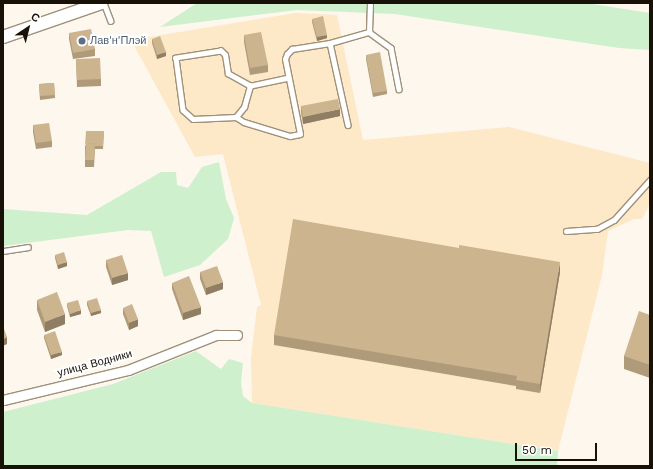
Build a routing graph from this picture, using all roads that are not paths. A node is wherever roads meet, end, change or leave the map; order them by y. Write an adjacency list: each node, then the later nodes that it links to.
1 (103, 3): 3 (lane); 5 (main road)
2 (370, 3): 4 (lane)
3 (110, 21)
4 (369, 32): 6 (lane); 9 (lane)
5 (3, 37)
6 (330, 43): 7 (lane); 11 (lane)
7 (288, 78): 8 (lane); 10 (lane)
8 (250, 86): 10 (lane); 10 (lane)
9 (399, 89)
10 (236, 117)
11 (348, 125)
12 (650, 180): 13 (lane)
13 (566, 231)
14 (28, 247): 15 (lane)
15 (3, 251)
16 (237, 335): 17 (street, улица Водники)
17 (3, 400)

